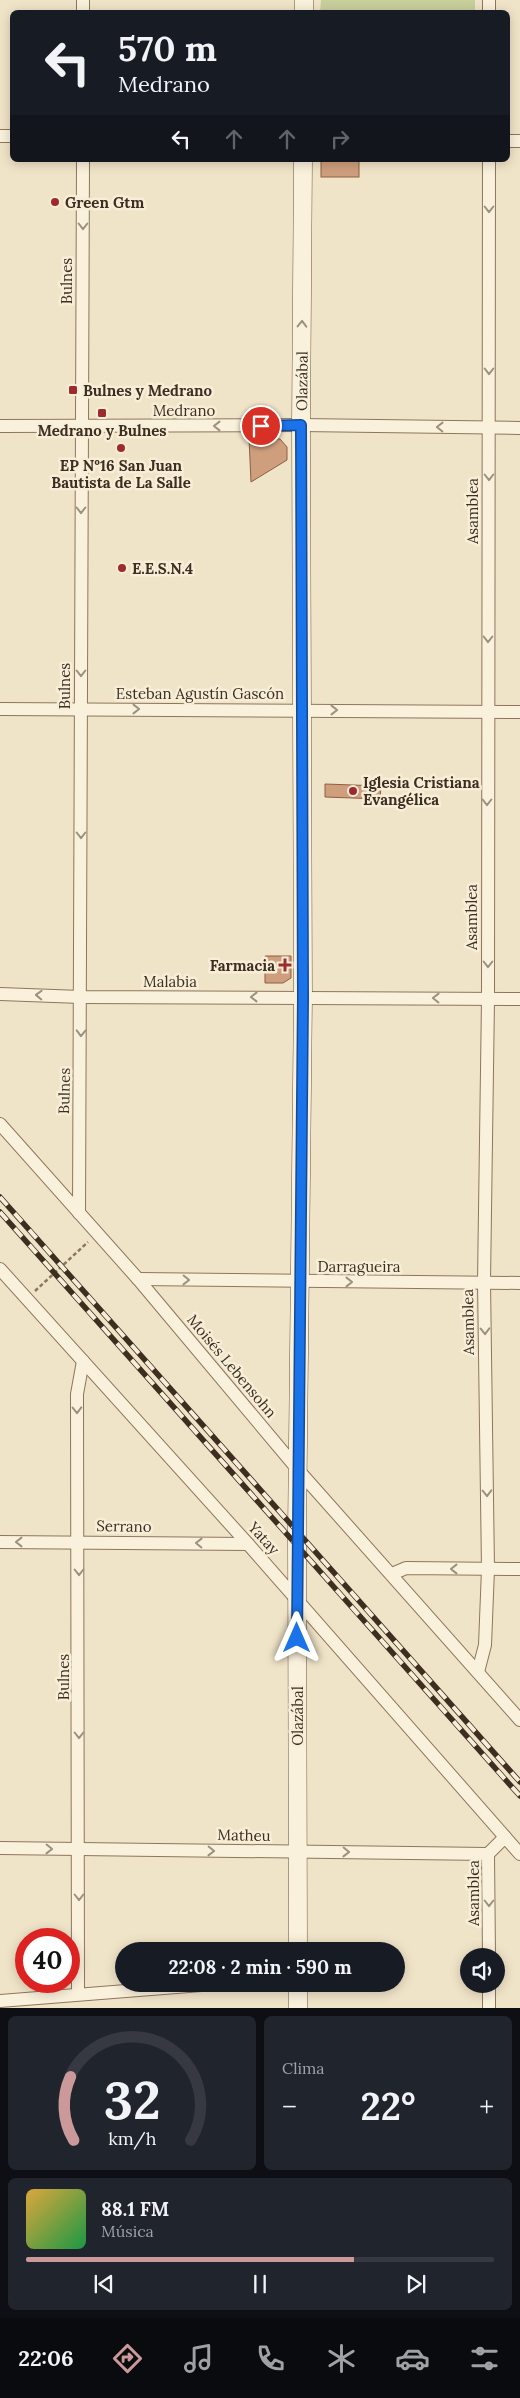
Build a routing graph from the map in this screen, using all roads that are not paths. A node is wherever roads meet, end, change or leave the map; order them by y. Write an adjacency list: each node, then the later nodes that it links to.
1 (83, 162): 6 (street, Bulnes, one-way to 6)
2 (303, 162): 4 (street, Olazábal, one-way to 2)
3 (489, 162): 7 (street, Asamblea, one-way to 7)
4 (301, 425): 6 (street, Medrano, one-way to 6); 7 (street, Medrano, one-way to 4); 11 (street, Olazábal)
5 (0, 426): 6 (street, Medrano)
6 (81, 427): 10 (street, Bulnes, one-way to 10)
7 (489, 428): 8 (street, Medrano); 12 (street, Asamblea, one-way to 12)
8 (520, 428)
9 (0, 709): 10 (street, Esteban Agustín Gascón)
10 (80, 709): 11 (street, Esteban Agustín Gascón, one-way to 11); 15 (street, Bulnes, one-way to 15)
11 (302, 710): 12 (street, Esteban Agustín Gascón, one-way to 12); 16 (street, Olazábal)
12 (487, 712): 13 (street, Esteban Agustín Gascón); 17 (street, Asamblea, one-way to 17)
13 (520, 712)
14 (0, 994): 15 (street, Malabia, one-way to 14)
15 (81, 997): 16 (street, Malabia, one-way to 15); 20 (street, Bulnes, one-way to 20)
16 (303, 997): 17 (street, Malabia, one-way to 16); 23 (street, Olazábal)
17 (488, 999): 18 (street, Malabia); 24 (street, Asamblea)
18 (520, 999)
19 (0, 1124): 20 (street, Moisés Lebensohn)
20 (79, 1213): 22 (street, Moisés Lebensohn)
21 (0, 1269): 27 (street, Yatay)
22 (138, 1279): 23 (street, Darragueira, one-way to 23); 29 (street, Moisés Lebensohn)
23 (300, 1282): 24 (street, Darragueira, one-way to 24); 29 (street, Olazábal)
24 (484, 1282): 25 (street, Darragueira); 33 (street, Asamblea, one-way to 33)
25 (520, 1283)
26 (0, 1284): 27 (street)
27 (13, 1284): 28 (street, Yatay)
28 (83, 1361): 31 (street, Bulnes, one-way to 31); 32 (street, Yatay)
29 (299, 1471): 35 (street, Moisés Lebensohn); 36 (street, Olazábal)
30 (0, 1542): 31 (street, Serrano, one-way to 30)
31 (79, 1542): 32 (street, Serrano, one-way to 31); 41 (street, Bulnes, one-way to 41)
32 (248, 1544): 36 (street, Yatay)
33 (488, 1569): 34 (street); 35 (street, one-way to 35); 37 (street, Asamblea)
34 (520, 1569)
35 (392, 1574): 37 (street, Moisés Lebensohn)
36 (297, 1599): 39 (street, Yatay); 42 (street, Olazábal)
37 (478, 1672): 38 (street, Moisés Lebensohn)
38 (520, 1720)
39 (505, 1838): 43 (street, Asamblea); 44 (street, Yatay)
40 (0, 1848): 41 (street, Matheu, one-way to 41)
41 (79, 1849): 42 (street, Matheu, one-way to 42); 50 (street, Bulnes, one-way to 50)
42 (298, 1852): 43 (street, Matheu, one-way to 43); 45 (street, Olazábal)
43 (488, 1854): 46 (street, Asamblea, one-way to 46)
44 (520, 1854)
45 (298, 1942)
46 (489, 1948)
47 (115, 1991): 50 (street)
48 (298, 1992): 53 (street)
49 (489, 1993): 54 (street)
50 (78, 1994): 52 (street)
51 (0, 2001): 52 (street)
52 (48, 2003)
53 (298, 2008)
54 (489, 2008)

